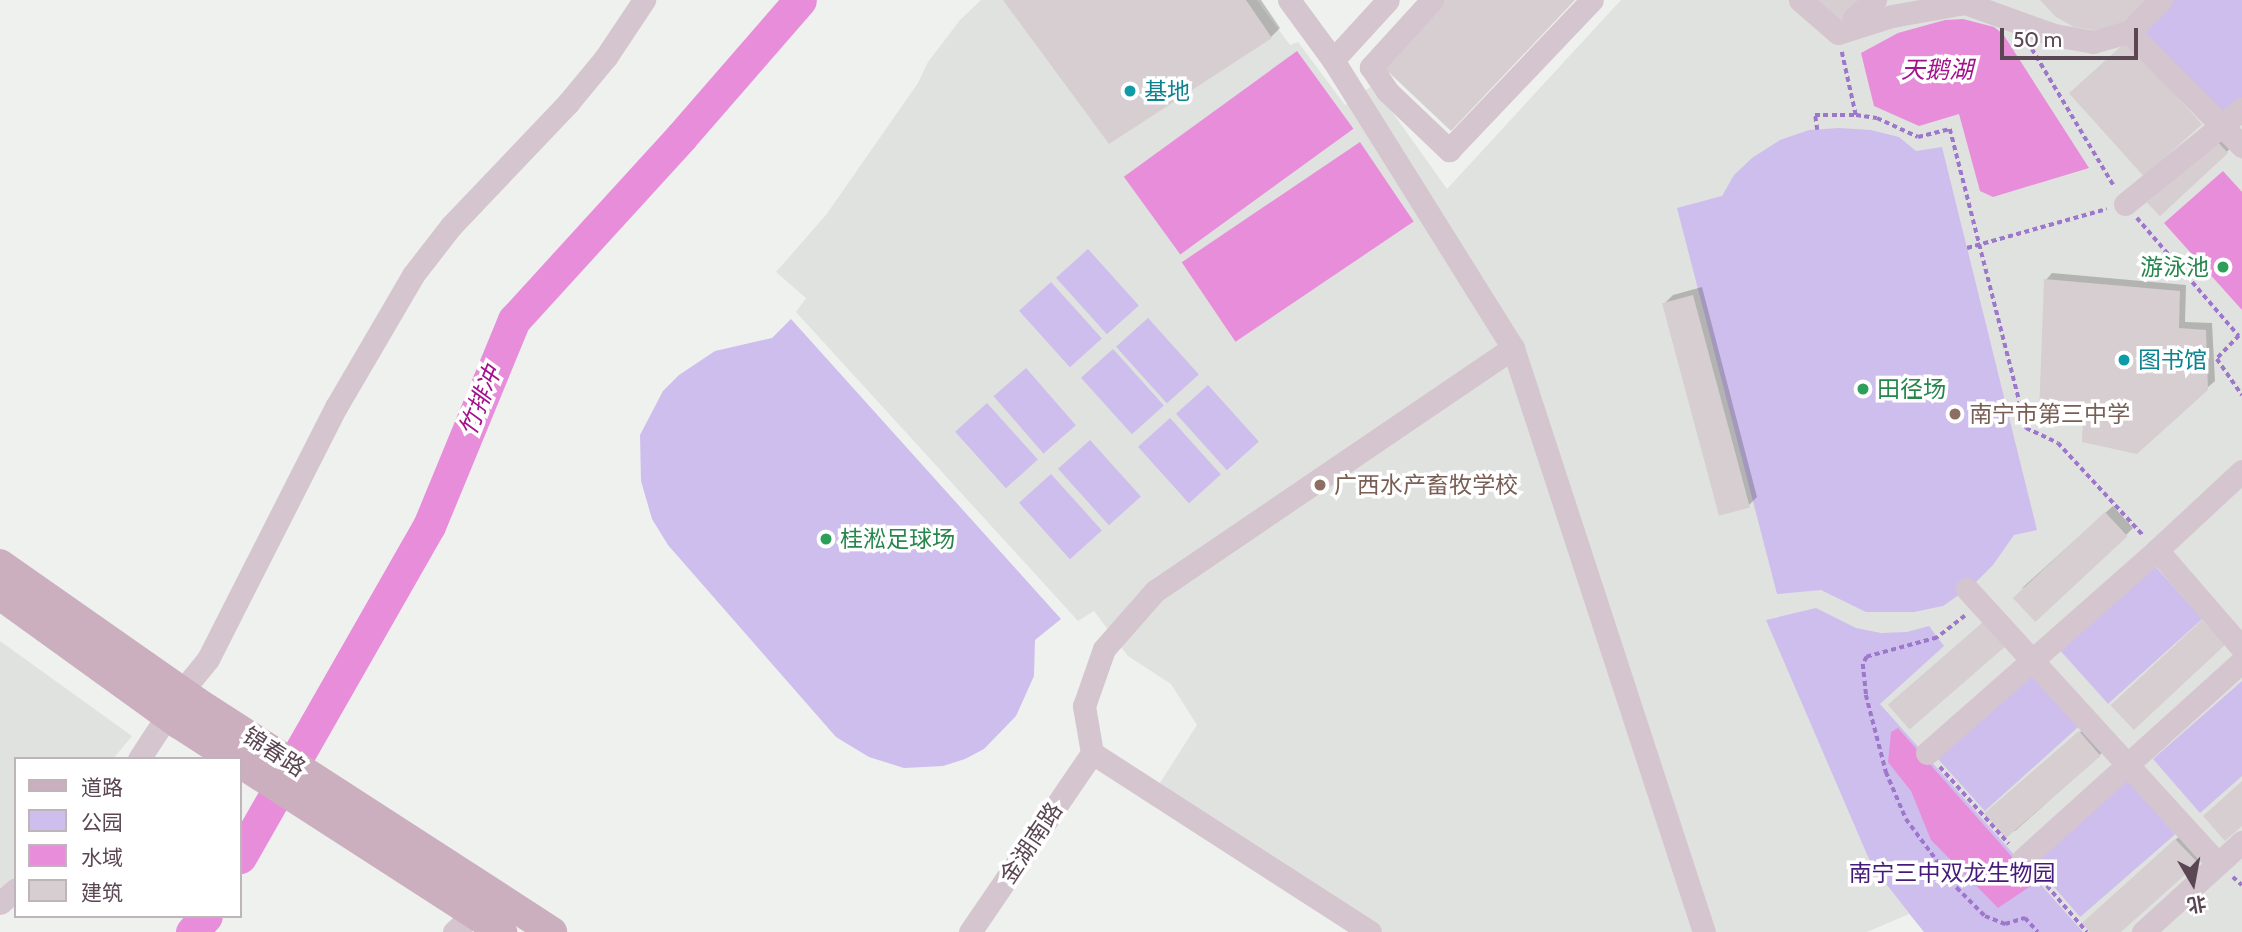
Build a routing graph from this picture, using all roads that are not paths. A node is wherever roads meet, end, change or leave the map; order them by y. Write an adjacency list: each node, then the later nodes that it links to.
1 (644, 0): 25 (street)
2 (1289, 0): 11 (street)
3 (1387, 0): 11 (street)
4 (1432, 0): 5 (street)
5 (1592, 0)
6 (1800, 0): 9 (street)
7 (1875, 0): 9 (street)
8 (2161, 0): 10 (street)
9 (1846, 26): 10 (street)
10 (2129, 32): 13 (street)
11 (1333, 60): 16 (street)
12 (2242, 109): 13 (street)
13 (2222, 126): 14 (street); 15 (street)
14 (2242, 146)
15 (2115, 207)
16 (1513, 348): 26 (street); 43 (street)
17 (2242, 471): 18 (street)
18 (2157, 550): 22 (street); 23 (street)
19 (0, 564): 25 (main road, 锦春路)
20 (1967, 589): 23 (street)
21 (0, 595): 25 (main road, 锦春路)
22 (2242, 648)
23 (2033, 659): 27 (street); 30 (street)
24 (2242, 661): 30 (street)
25 (181, 708): 28 (street); 29 (main road, 锦春路); 34 (main road, 锦春路)
26 (1091, 753): 41 (street, 金湖南路); 42 (street)
27 (1927, 753)
28 (140, 757)
29 (231, 757)
30 (2129, 763): 33 (street); 35 (street)
31 (242, 764): 34 (main road, 锦春路)
32 (2242, 842): 35 (street)
33 (2023, 859)
34 (415, 860): 38 (main road, 锦春路); 40 (main road, 锦春路)
35 (2218, 864): 44 (street)
36 (14, 891): 37 (street)
37 (0, 903)
38 (464, 923): 39 (main road, 锦春路)
39 (502, 932)
40 (552, 932)
41 (970, 932)
42 (1370, 932)
43 (1704, 932)
44 (2143, 932)

